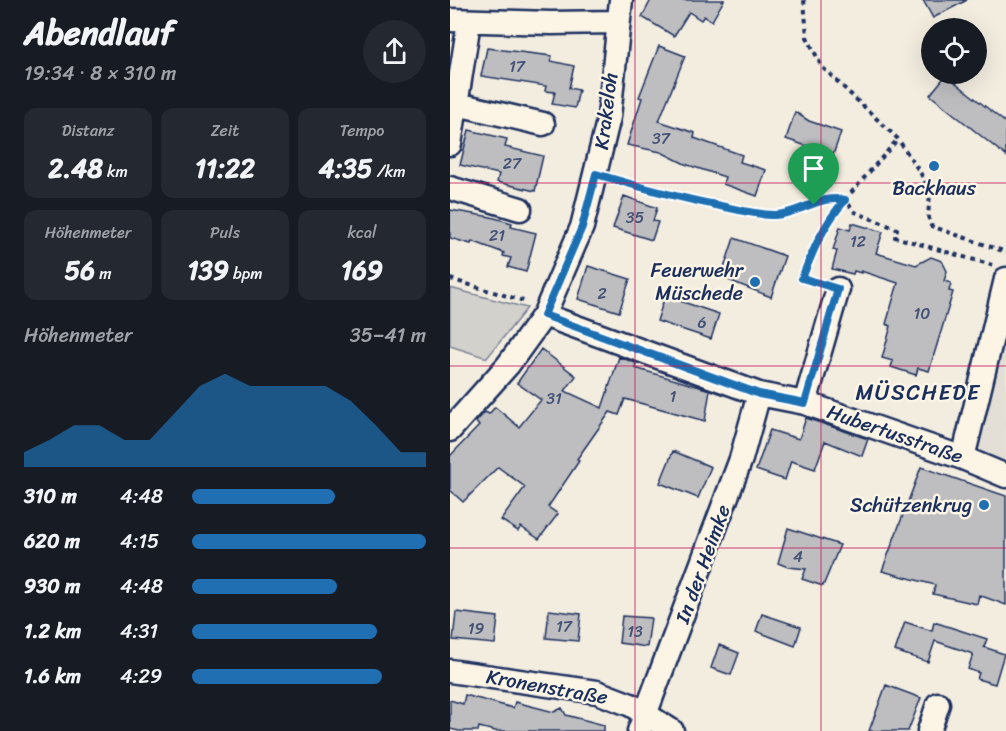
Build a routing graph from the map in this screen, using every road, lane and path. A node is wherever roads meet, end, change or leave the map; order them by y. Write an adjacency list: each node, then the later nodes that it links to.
1 (804, 0): 6 (path)
2 (619, 11): 3 (street); 8 (street, Krakeloh)
3 (459, 21): 4 (street)
4 (457, 104): 5 (street); 7 (street)
5 (543, 124)
6 (898, 139): 10 (path); 12 (path)
7 (450, 144)
8 (596, 174): 10 (path); 16 (street, Krakeloh)
9 (450, 188): 11 (street)
10 (845, 200): 13 (path); 15 (path)
11 (520, 209)
12 (1006, 252)
13 (1000, 273): 20 (street)
14 (450, 279): 16 (path)
15 (838, 289): 18 (street)
16 (544, 315): 17 (street, Hubertusstraße); 19 (street, Krakeloh)
17 (759, 394): 18 (street, Hubertusstraße); 24 (street, In der Heimke)
18 (805, 403): 20 (street, Hubertusstraße)
19 (450, 430)
20 (963, 458): 21 (street, Hubertusstraße)
21 (1006, 476)
22 (450, 671): 24 (street, Kronenstraße)
23 (938, 704): 26 (street)
24 (642, 723): 25 (street, Kronenstraße)
25 (672, 731)
26 (929, 731)

